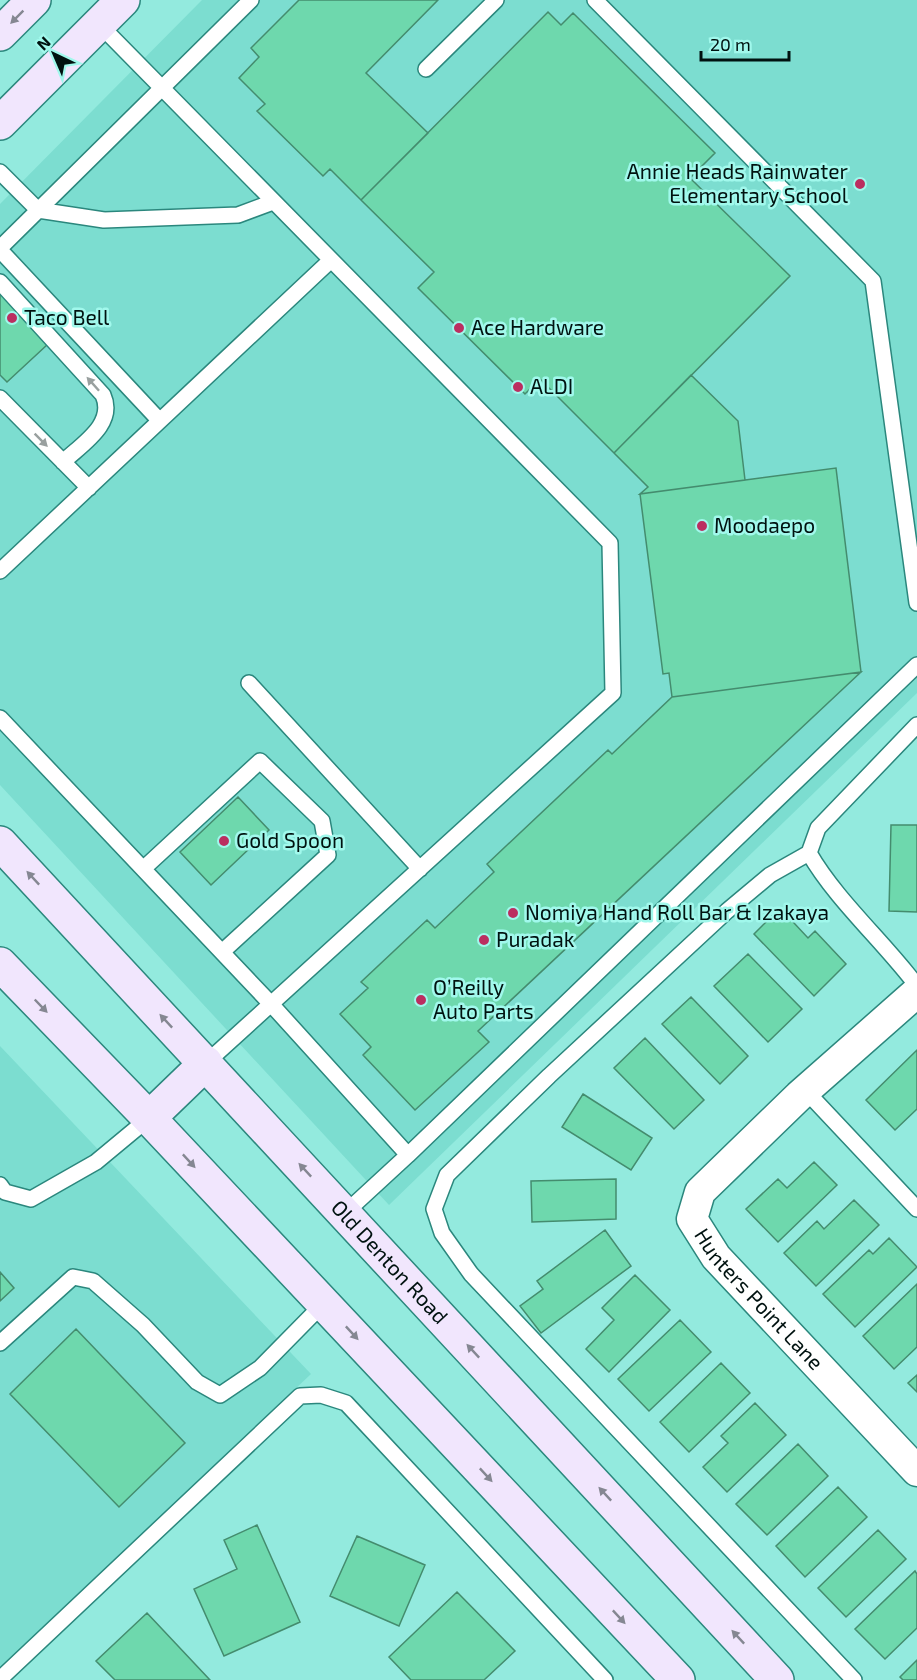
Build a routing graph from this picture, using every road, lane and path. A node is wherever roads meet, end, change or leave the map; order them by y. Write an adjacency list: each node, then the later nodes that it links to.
1 (34, 0): 7 (main road, one-way to 7)
2 (123, 0): 6 (main road)
3 (251, 0): 9 (lane)
4 (496, 0): 8 (lane)
5 (595, 0): 22 (lane)
6 (99, 24): 9 (lane); 10 (main road)
7 (0, 34)
8 (426, 69)
9 (162, 88): 12 (lane); 13 (lane)
10 (0, 123)
11 (0, 172): 13 (lane)
12 (273, 202): 13 (lane); 15 (lane)
13 (38, 210): 14 (lane)
14 (0, 249): 18 (lane)
15 (331, 260): 18 (lane); 30 (lane)
16 (0, 282): 19 (lane, one-way to 16)
17 (0, 398): 19 (lane, one-way to 19)
18 (159, 420): 20 (lane)
19 (63, 462): 20 (lane)
20 (89, 488): 21 (lane)
21 (0, 571)
22 (917, 603)
23 (917, 665): 39 (lane)
24 (249, 683): 30 (lane)
25 (0, 718): 29 (lane)
26 (917, 725): 28 (lane)
27 (0, 843): 36 (main road, Old Denton Road, one-way to 27)
28 (809, 854): 33 (lane); 50 (lane)
29 (143, 869): 31 (lane); 31 (lane)
30 (420, 869): 35 (lane)
31 (222, 952): 35 (lane)
32 (0, 964): 38 (main road, one-way to 38)
33 (917, 986)
34 (917, 992): 37 (street, Hunters Point Lane)
35 (271, 1004): 36 (lane); 39 (lane)
36 (206, 1063): 38 (main road); 42 (main road, Old Denton Road, one-way to 36)
37 (802, 1093): 41 (lane); 45 (street, Hunters Point Lane)
38 (149, 1118): 40 (lane); 43 (main road, one-way to 43)
39 (408, 1155): 42 (lane)
40 (0, 1185)
41 (917, 1209)
42 (345, 1213): 49 (main road, Old Denton Road, one-way to 42)
43 (324, 1304): 44 (lane); 48 (main road, one-way to 48)
44 (0, 1343)
45 (917, 1471)
46 (0, 1679): 47 (lane)
47 (605, 1680)
48 (678, 1680)
49 (777, 1680)
50 (854, 1680)

